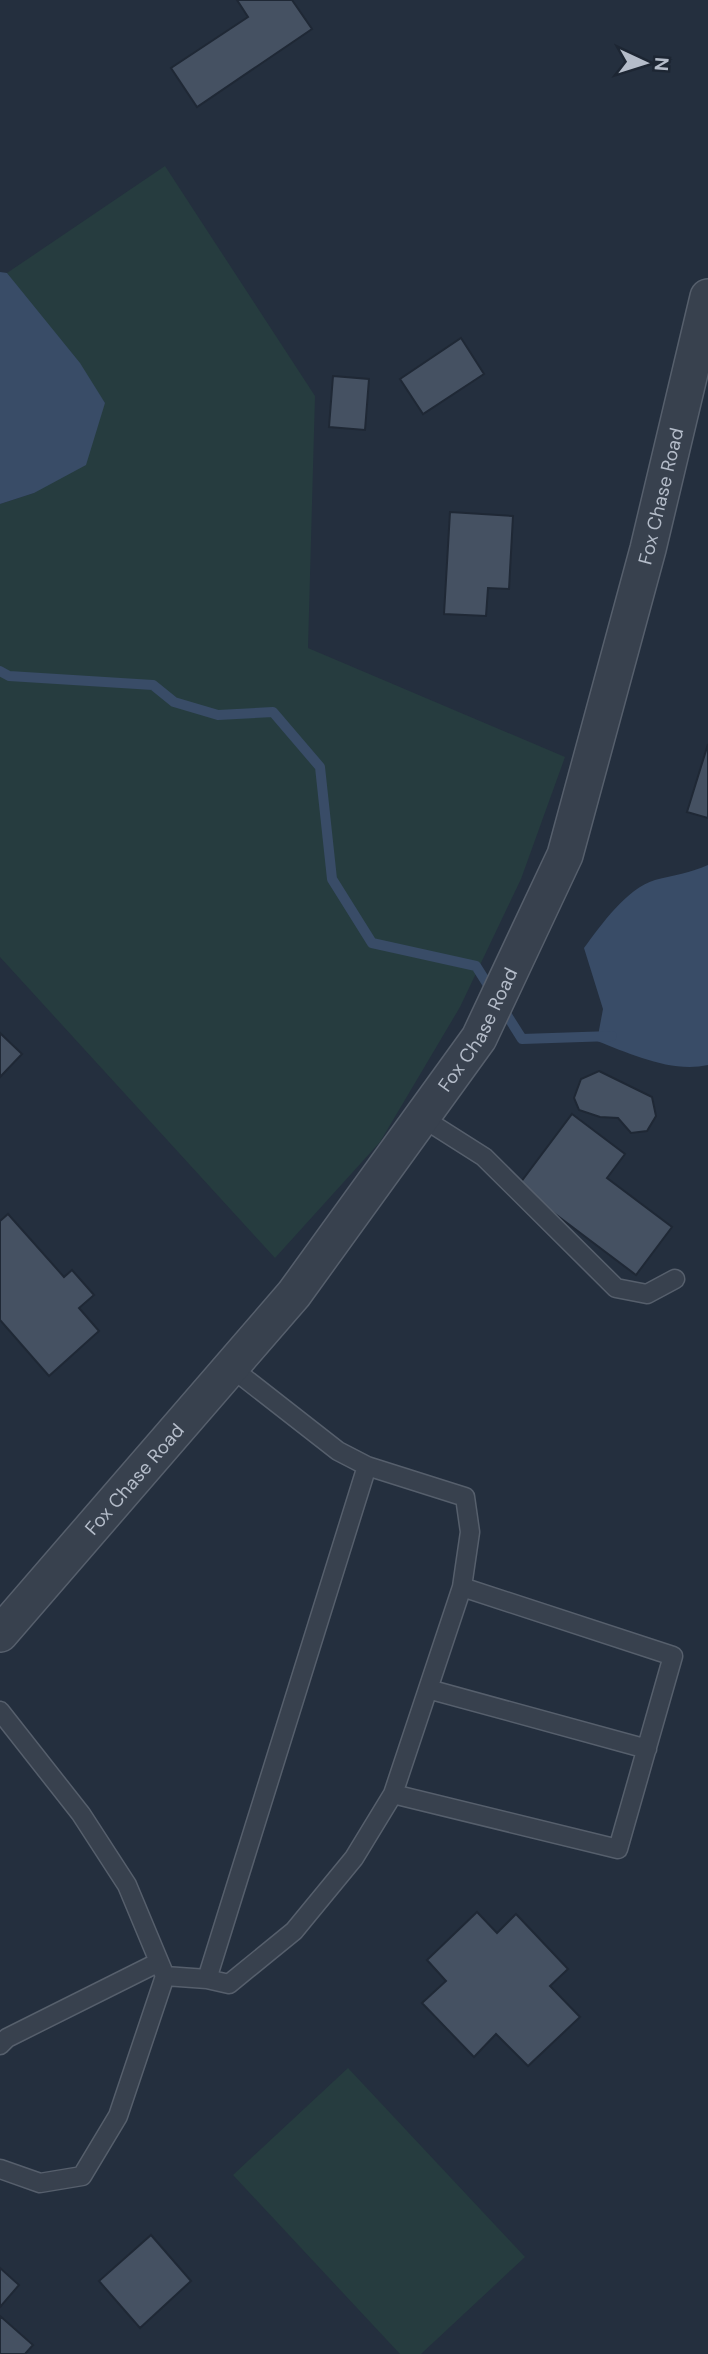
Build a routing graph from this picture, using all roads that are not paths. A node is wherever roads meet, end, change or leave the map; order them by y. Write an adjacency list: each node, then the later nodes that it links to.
1 (708, 296): 2 (street, Fox Chase Road)
2 (421, 1118): 3 (lane); 4 (street, Fox Chase Road)
3 (675, 1279)
4 (233, 1369): 5 (lane); 7 (street, Fox Chase Road)
5 (367, 1466): 6 (lane); 13 (lane)
6 (462, 1587): 8 (lane); 10 (lane)
7 (0, 1634)
8 (428, 1689): 10 (lane); 11 (lane)
9 (0, 1711): 12 (lane)
10 (647, 1749): 11 (lane)
11 (393, 1794): 13 (lane)
12 (162, 1969): 13 (lane); 14 (lane); 15 (lane)
13 (207, 1979)
14 (0, 2045)
15 (0, 2169)

